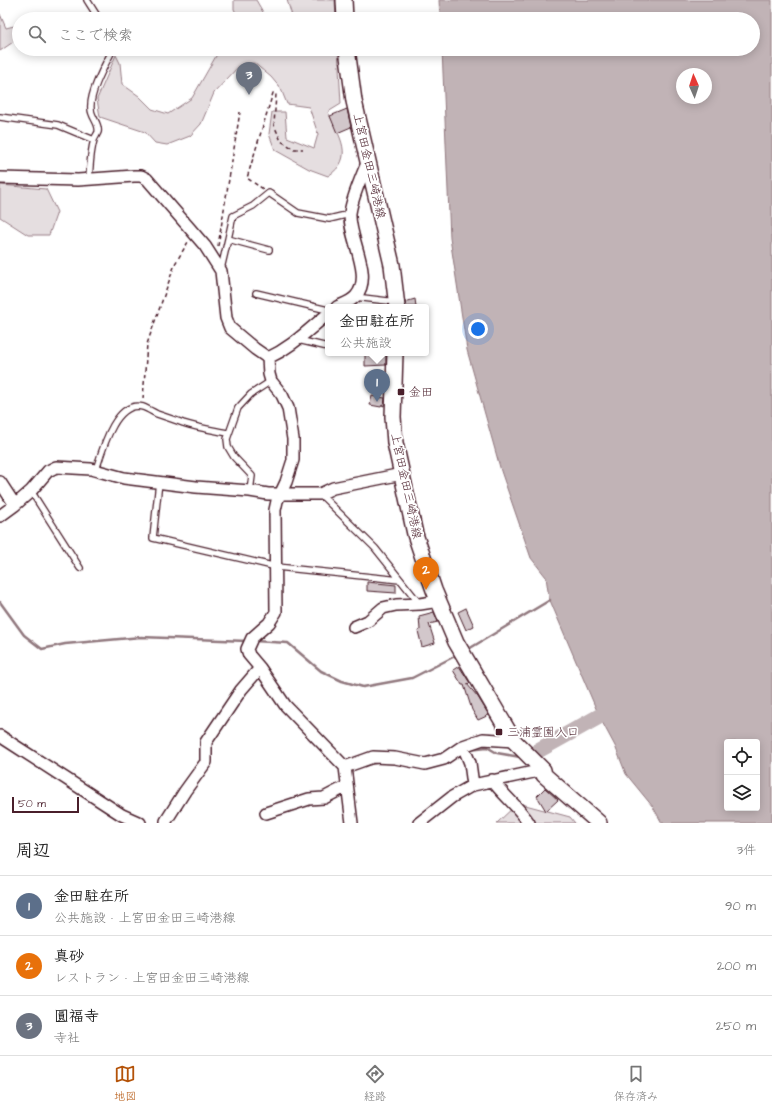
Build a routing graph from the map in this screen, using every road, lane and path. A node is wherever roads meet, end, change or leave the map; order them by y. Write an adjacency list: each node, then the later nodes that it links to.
1 (87, 0): 3 (lane)
2 (344, 0): 4 (main road)
3 (95, 12)
4 (345, 12)
5 (110, 56): 9 (lane)
6 (348, 56): 11 (main road, 上宮田金田三崎港線)
7 (240, 112): 19 (path)
8 (0, 117): 9 (lane)
9 (94, 140): 13 (lane)
10 (303, 149): 14 (path)
11 (368, 161): 15 (street); 23 (main road, 上宮田金田三崎港線)
12 (0, 178): 13 (street)
13 (90, 180): 16 (street)
14 (269, 194): 15 (lane); 17 (lane)
15 (350, 214): 21 (street)
16 (194, 233): 19 (street); 31 (path)
17 (228, 239): 18 (lane); 19 (lane)
18 (269, 250)
19 (218, 267): 29 (street)
20 (256, 293): 24 (lane)
21 (355, 297): 22 (street); 23 (lane)
22 (344, 304)
23 (397, 304)
24 (325, 306)
25 (325, 317): 26 (street)
26 (298, 340): 27 (lane); 29 (street)
27 (325, 346)
28 (395, 356): 34 (main road, 上宮田金田三崎港線)
29 (268, 358): 30 (street)
30 (271, 381): 32 (lane); 39 (street)
31 (142, 407): 32 (lane); 33 (lane)
32 (228, 433): 38 (lane)
33 (96, 470): 36 (street); 37 (street)
34 (402, 474): 40 (street); 46 (main road, 上宮田金田三崎港線)
35 (0, 482): 41 (street)
36 (159, 482): 38 (street); 43 (lane)
37 (31, 491): 41 (street); 44 (lane)
38 (250, 491): 39 (street)
39 (281, 494): 40 (street); 43 (street)
40 (320, 494): 45 (lane)
41 (15, 506): 42 (street)
42 (0, 516)
43 (277, 567): 45 (lane); 49 (street)
44 (80, 568)
45 (400, 580): 47 (lane)
46 (439, 601): 47 (street); 51 (main road, 上宮田金田三崎港線)
47 (420, 604): 48 (street)
48 (354, 627)
49 (260, 668): 53 (street); 61 (street)
50 (0, 736): 59 (street)
51 (514, 741): 52 (street); 54 (main road, 上宮田金田三崎港線)
52 (463, 746): 53 (street); 56 (street)
53 (345, 767): 57 (street)
54 (542, 770): 55 (street); 65 (main road, 上宮田金田三崎港線)
55 (492, 780): 56 (street); 64 (street)
56 (473, 785): 63 (street)
57 (347, 786): 58 (street); 62 (street)
58 (266, 813)
59 (120, 819): 60 (street)
60 (140, 823)
61 (166, 823)
62 (352, 823)
63 (419, 823)
64 (530, 823)
65 (599, 823)

